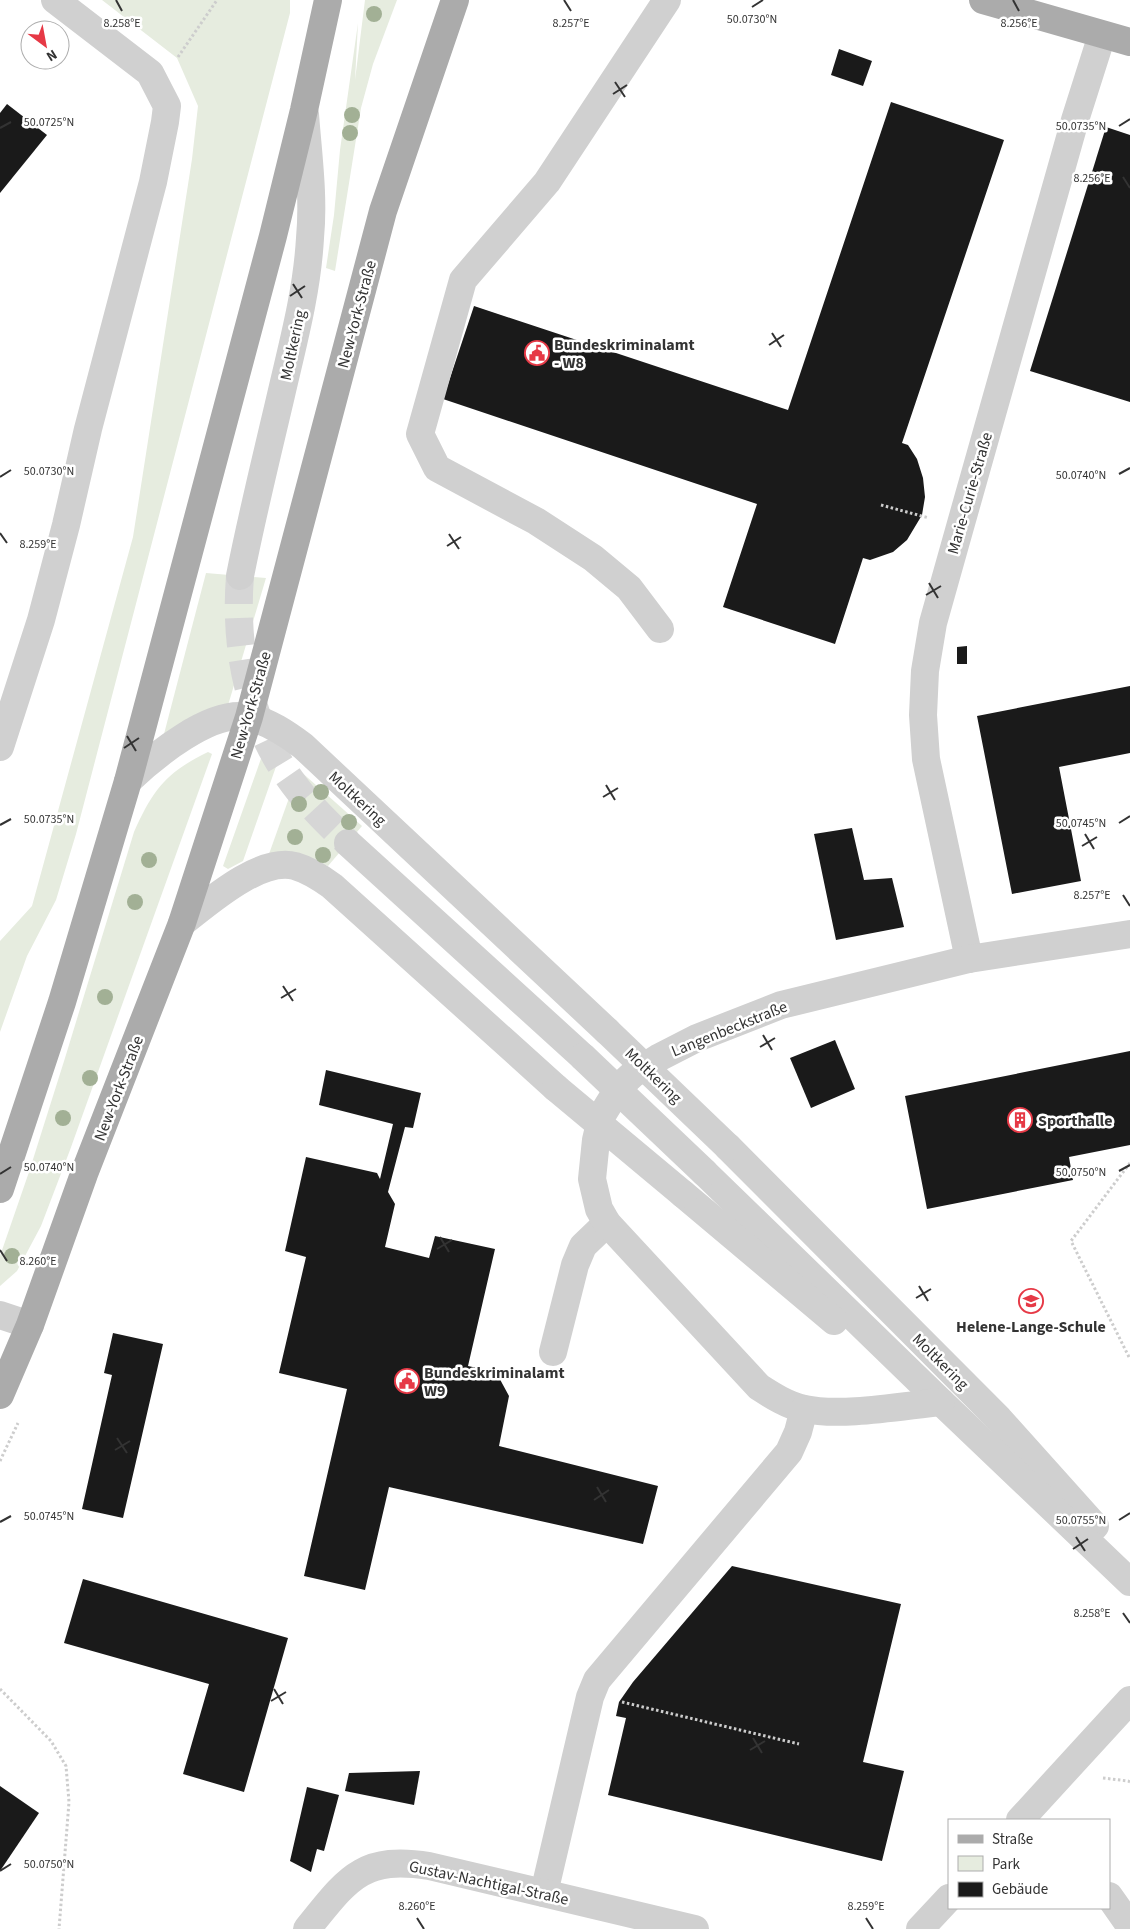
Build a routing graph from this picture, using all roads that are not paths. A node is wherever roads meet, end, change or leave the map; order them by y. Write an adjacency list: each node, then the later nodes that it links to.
1 (55, 0): 12 (street)
2 (328, 0): 8 (main road)
3 (455, 0): 11 (main road, New-York-Straße)
4 (667, 0): 10 (street)
5 (983, 0): 6 (main road)
6 (1102, 35): 7 (main road); 17 (street, Marie-Curie-Straße)
7 (1130, 42)
8 (304, 110): 9 (street, Moltkering); 13 (main road)
9 (240, 576)
10 (660, 629)
11 (249, 717): 13 (street, Moltkering); 15 (main road, New-York-Straße); 26 (street, Moltkering, bridge)
12 (0, 747)
13 (128, 781): 18 (main road)
14 (348, 843): 24 (street, Moltkering, bridge)
15 (182, 923): 21 (main road, New-York-Straße); 24 (street, bridge)
16 (1130, 934): 17 (street, Langenbeckstraße)
17 (969, 959): 19 (street, Langenbeckstraße)
18 (0, 1189)
19 (608, 1223): 22 (street); 25 (street, Langenbeckstraße)
20 (0, 1315): 21 (street)
21 (30, 1325): 23 (main road, New-York-Straße)
22 (553, 1352)
23 (0, 1395)
24 (941, 1402): 25 (street, Langenbeckstraße); 27 (street, Moltkering)
25 (804, 1409): 30 (street)
26 (1130, 1564)
27 (1130, 1582)
28 (1130, 1700): 29 (street)
29 (1034, 1815)
30 (544, 1893): 34 (street, Gustav-Nachtigal-Straße); 35 (street, Gustav-Nachtigal-Straße)
31 (1110, 1897): 33 (street)
32 (948, 1899): 36 (street)
33 (1130, 1926)
34 (307, 1929)
35 (695, 1929)
36 (920, 1929)

